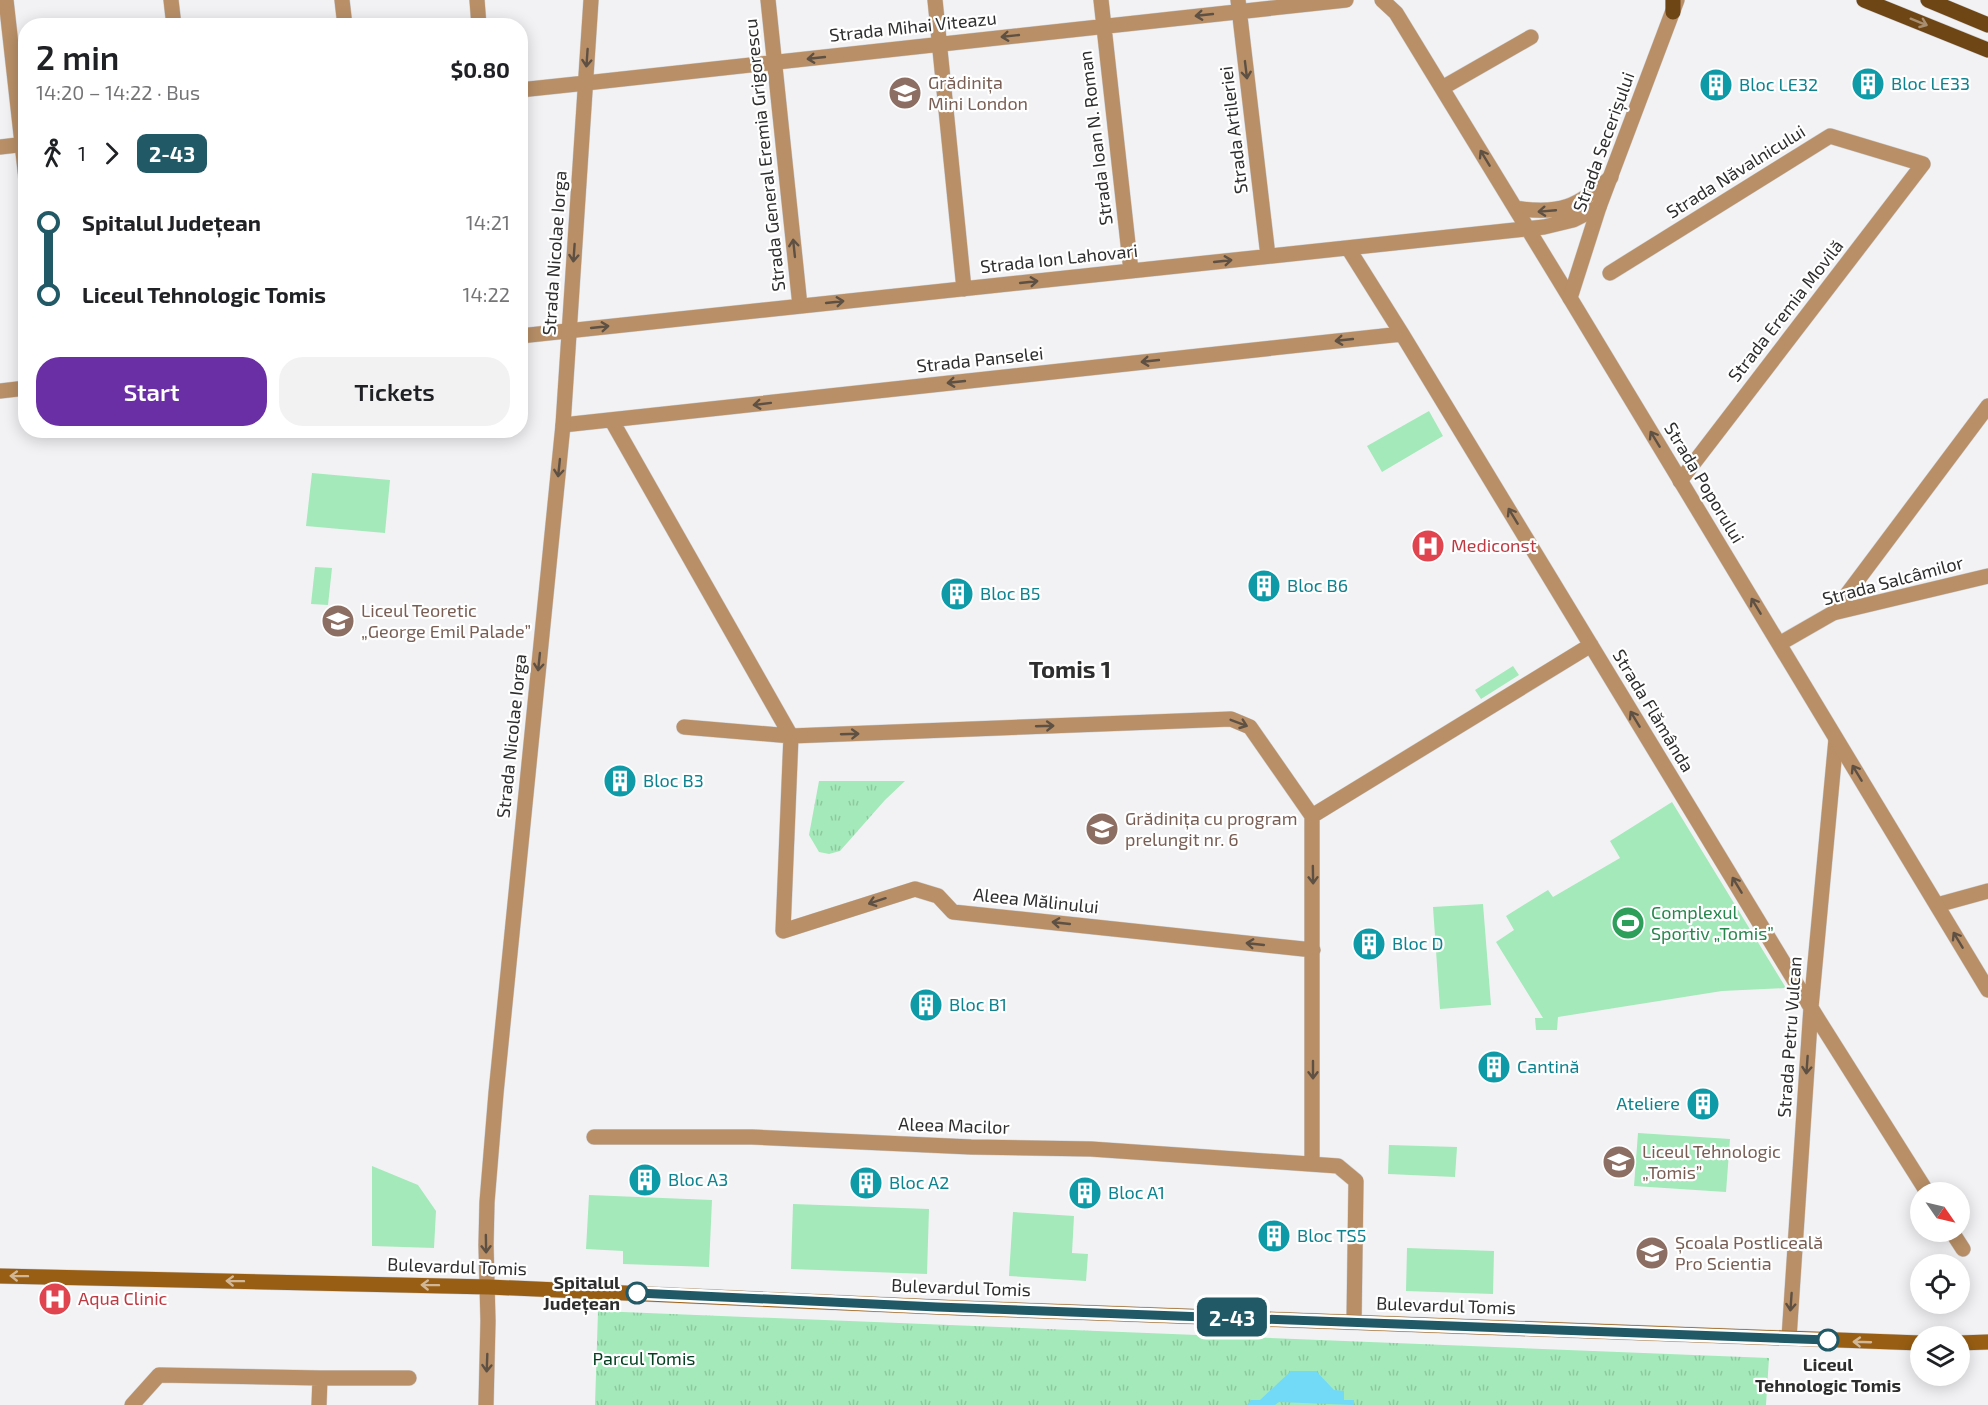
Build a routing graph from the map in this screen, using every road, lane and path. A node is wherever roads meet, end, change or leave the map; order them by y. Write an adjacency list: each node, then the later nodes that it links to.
1 (6, 0): 27 (street)
2 (171, 0): 15 (street)
3 (342, 0): 16 (street)
4 (477, 0): 17 (street)
5 (591, 0): 24 (street, Strada Nicolae Iorga, one-way to 24)
6 (768, 0): 23 (street, Strada General Eremia Grigorescu)
7 (936, 0): 21 (street)
8 (1101, 0): 19 (street, Strada Ioan N. Roman)
9 (1346, 0): 14 (street, Strada Mihai Viteazu)
10 (1382, 0): 25 (street, Strada Poporului)
11 (1864, 0): 22 (main road, one-way to 22)
12 (1928, 0): 18 (main road)
13 (1674, 4): 31 (street, Strada Secerișului)
14 (1239, 6): 19 (street, Strada Mihai Viteazu, one-way to 19); 36 (street, Strada Artileriei, one-way to 36)
15 (173, 18)
16 (344, 18)
17 (478, 18)
18 (1988, 25)
19 (1103, 26): 21 (street, Strada Mihai Viteazu, one-way to 21); 37 (street, Strada Ioan N. Roman)
20 (1531, 37): 25 (street)
21 (940, 44): 23 (street, Strada Mihai Viteazu, one-way to 23); 39 (street)
22 (1988, 50)
23 (775, 62): 24 (street, Strada Mihai Viteazu); 41 (street, Strada General Eremia Grigorescu, one-way to 23)
24 (586, 83): 26 (street, Strada Mihai Viteazu); 42 (street, Strada Nicolae Iorga, one-way to 42)
25 (1442, 88): 33 (street, Strada Poporului, one-way to 25)
26 (528, 89)
27 (18, 96)
28 (18, 145): 29 (street)
29 (0, 147)
30 (1923, 164): 38 (street, Strada Năvalnicului); 50 (street, Strada Eremia Movilă)
31 (1611, 177): 32 (street, Strada Secerișului); 33 (street, one-way to 33)
32 (1599, 207): 34 (street, Strada Ion Lahovari); 40 (street, Strada Secerișului)
33 (1515, 208): 34 (street, Strada Poporului)
34 (1527, 229): 35 (street, Strada Ion Lahovari); 40 (street, Strada Poporului)
35 (1348, 248): 36 (street, Strada Ion Lahovari); 43 (street, Strada Flămânda)
36 (1268, 256): 37 (street, Strada Ion Lahovari, one-way to 36)
37 (1131, 271): 39 (street, Strada Ion Lahovari, one-way to 37)
38 (1610, 273)
39 (964, 289): 41 (street, Strada Ion Lahovari, one-way to 39)
40 (1570, 298): 50 (street, Strada Poporului, one-way to 40)
41 (800, 306): 42 (street, Strada Ion Lahovari, one-way to 41)
42 (569, 330): 44 (street, Strada Ion Lahovari); 49 (street, Strada Nicolae Iorga)
43 (1402, 334): 48 (street, Strada Panselei, one-way to 48); 54 (street, Strada Flămânda, one-way to 43)
44 (528, 335)
45 (18, 389): 46 (street)
46 (0, 391)
47 (1988, 406): 52 (street)
48 (612, 421): 49 (street, Strada Panselei); 56 (street)
49 (563, 425): 70 (street, Strada Nicolae Iorga, one-way to 70)
50 (1680, 481): 53 (street, Strada Poporului, one-way to 50)
51 (1988, 576): 52 (street, Strada Salcâmilor)
52 (1833, 613): 53 (street, Strada Salcâmilor)
53 (1779, 644): 57 (street, Strada Poporului)
54 (1591, 645): 58 (street); 63 (street, Strada Flămânda, one-way to 54)
55 (684, 727): 56 (street)
56 (791, 736): 58 (street, one-way to 58); 61 (street, Aleea Mălinului, one-way to 56)
57 (1836, 739): 60 (street, Strada Poporului, one-way to 57); 63 (street, Strada Petru Vulcan)
58 (1312, 816): 61 (street, one-way to 61)
59 (1988, 891): 60 (street)
60 (1937, 905): 62 (street, Strada Poporului, one-way to 60)
61 (1313, 950): 65 (street, one-way to 65)
62 (1988, 990)
63 (1811, 1007): 66 (street, Strada Flămânda); 72 (street, Strada Petru Vulcan, one-way to 72)
64 (594, 1137): 65 (street, Aleea Macilor)
65 (1312, 1164): 71 (street)
66 (1921, 1182)
67 (1958, 1242): 68 (street)
68 (1963, 1249)
69 (0, 1276): 70 (main road, Bulevardul Tomis, one-way to 69)
70 (489, 1287): 71 (main road, Bulevardul Tomis); 80 (street, Strada Nicolae Iorga, one-way to 80)
71 (1354, 1322): 72 (main road, Bulevardul Tomis)
72 (1789, 1338): 75 (main road, Bulevardul Tomis, one-way to 72)
73 (1970, 1342): 74 (main road)
74 (1988, 1342)
75 (1910, 1343)
76 (320, 1378): 77 (street); 78 (street); 79 (street)
77 (409, 1378)
78 (132, 1405)
79 (319, 1405)
80 (486, 1405)

